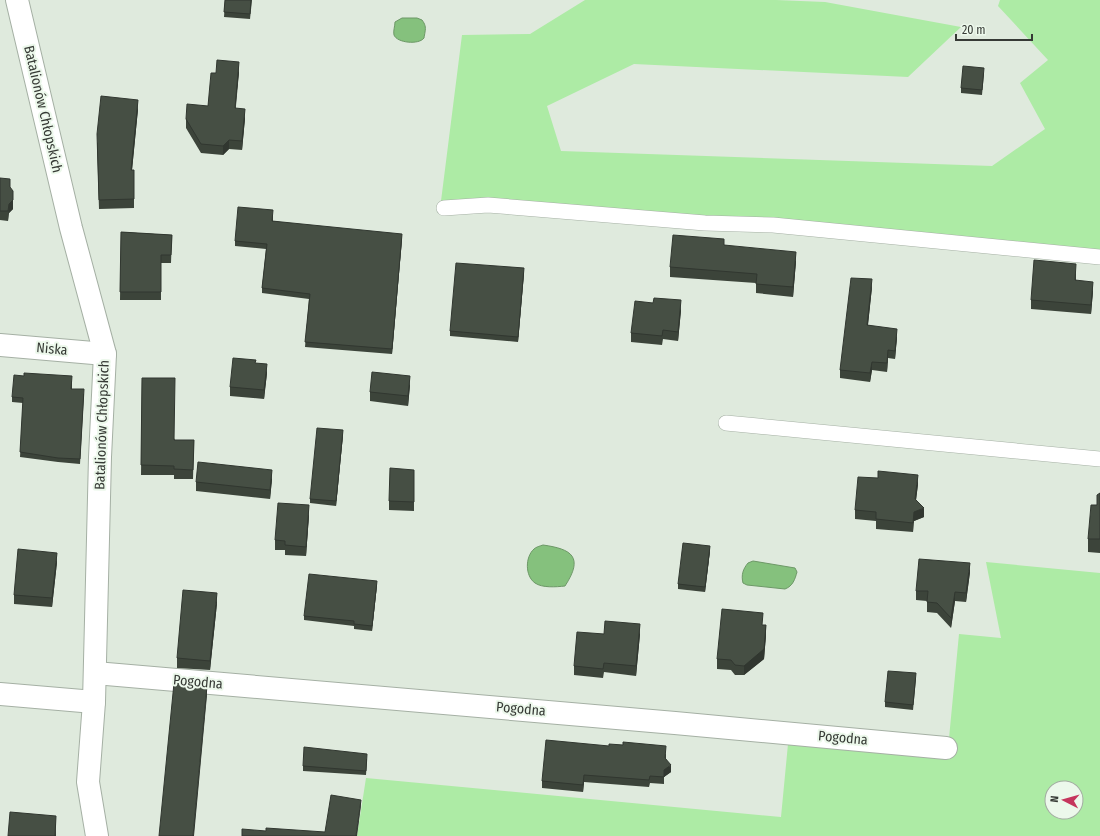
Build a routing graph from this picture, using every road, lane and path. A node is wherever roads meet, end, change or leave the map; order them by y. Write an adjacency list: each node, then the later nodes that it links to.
1 (17, 0): 5 (street, Batalionów Chłopskich)
2 (444, 208): 3 (lane)
3 (1100, 257)
4 (0, 345): 5 (street, Niska)
5 (105, 354): 8 (street, Batalionów Chłopskich)
6 (726, 423): 7 (lane)
7 (1100, 458)
8 (95, 673): 10 (street, Batalionów Chłopskich); 11 (street, Pogodna)
9 (0, 694): 10 (street)
10 (94, 702): 12 (street, Batalionów Chłopskich)
11 (946, 748)
12 (98, 836)

